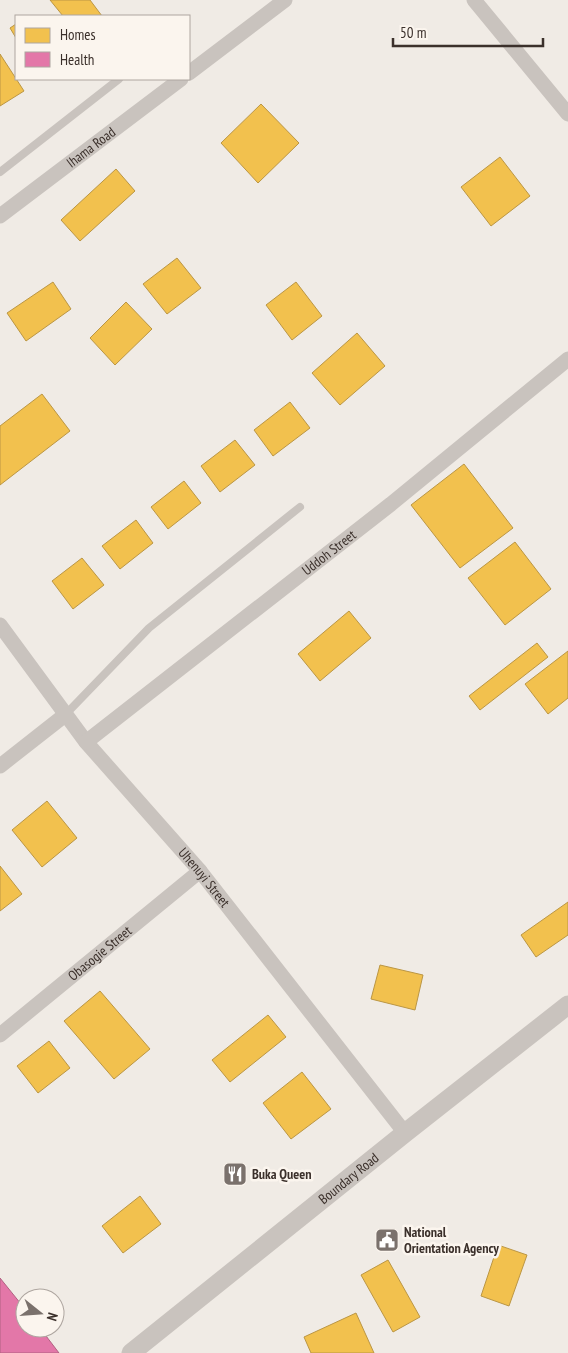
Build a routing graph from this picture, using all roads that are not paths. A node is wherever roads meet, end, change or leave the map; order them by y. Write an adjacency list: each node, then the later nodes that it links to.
1 (285, 0): 3 (street)
2 (474, 0): 6 (street)
3 (190, 72)
4 (118, 80): 7 (lane)
5 (180, 80): 8 (street, Ihama Road)
6 (568, 114)
7 (0, 172)
8 (0, 216)
9 (568, 360): 13 (street, Uddoh Street)
10 (300, 507): 12 (lane)
11 (0, 625): 12 (street, Uhenuyi Street)
12 (65, 715): 13 (street, Uhenuyi Street); 14 (street)
13 (86, 742): 15 (street, Uhenuyi Street)
14 (0, 766)
15 (200, 871): 17 (street, Obasogie Street); 18 (street, Uhenuyi Street)
16 (568, 1005): 18 (street, Boundary Road)
17 (0, 1035)
18 (405, 1132): 19 (street, Boundary Road)
19 (131, 1353)

